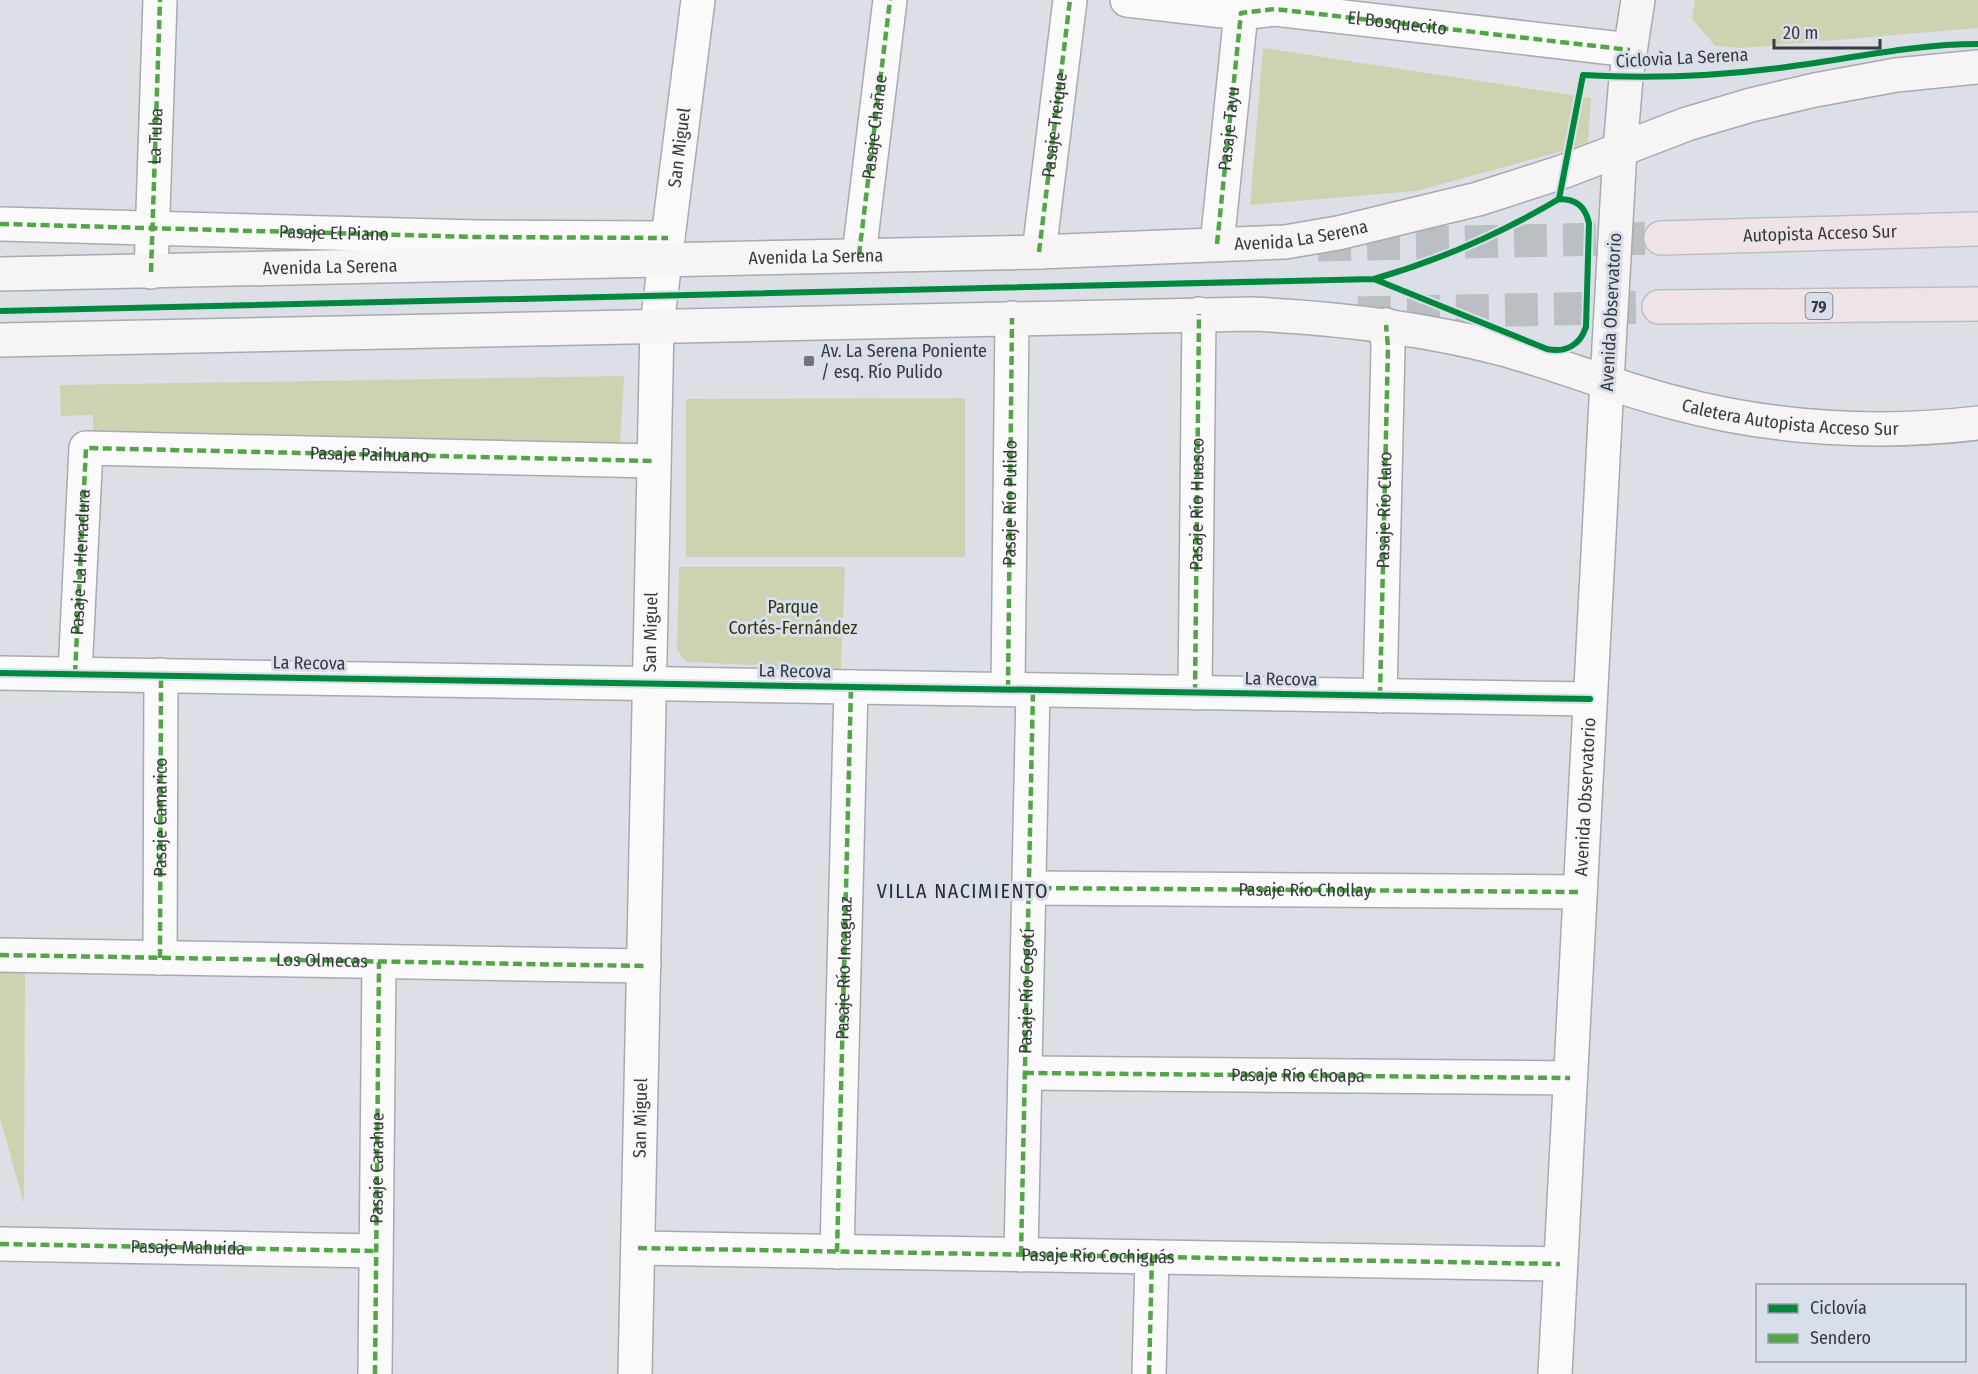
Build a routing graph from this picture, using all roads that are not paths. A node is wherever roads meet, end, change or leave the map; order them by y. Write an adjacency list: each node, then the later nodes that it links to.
1 (160, 0): 12 (street, La Tuba)
2 (698, 0): 16 (street, San Miguel)
3 (890, 0): 18 (street, Pasaje Chañae)
4 (1070, 0): 17 (street, Pasaje Treique)
5 (1127, 0): 7 (street, El Bosquecito)
6 (1638, 0): 8 (main road, Avenida Observatorio)
7 (1241, 13): 8 (street, El Bosquecito); 15 (street, Pasaje Tayu)
8 (1630, 50): 10 (main road, Avenida Observatorio)
9 (1978, 67): 10 (main road)
10 (1620, 150): 15 (main road, Avenida La Serena); 28 (main road, Avenida Observatorio)
11 (0, 224): 12 (street, Pasaje El Piano)
12 (152, 227): 16 (street, Pasaje El Piano); 19 (street, La Tuba)
13 (1978, 229): 14 (highway, Autopista Acceso Sur)
14 (1661, 238)
15 (1217, 244): 17 (main road, Avenida La Serena)
16 (667, 248): 18 (main road, Avenida La Serena); 19 (main road, Avenida La Serena); 25 (street, San Miguel)
17 (1039, 252): 18 (main road, Avenida La Serena)
18 (859, 255)
19 (151, 272): 20 (main road, Avenida La Serena)
20 (0, 274)
21 (1978, 304): 22 (highway, 79)
22 (1659, 307)
23 (1199, 314): 24 (main road); 26 (main road); 38 (street, Pasaje Río Huasco)
24 (1012, 318): 25 (main road); 37 (street, Pasaje Río Pulido)
25 (657, 325): 27 (main road); 31 (street, San Miguel)
26 (1386, 325): 28 (main road); 39 (street, Pasaje Río Claro)
27 (0, 340)
28 (1607, 382): 29 (main road, Caletera Autopista Acceso Sur); 40 (street, Avenida Observatorio)
29 (1978, 423)
30 (86, 448): 31 (street, Pasaje Paihuano); 33 (street, Pasaje La Herradura)
31 (654, 461): 35 (street, San Miguel)
32 (0, 672): 33 (street, La Recova)
33 (75, 674): 34 (street, La Recova)
34 (161, 675): 35 (street, La Recova); 44 (street, Pasaje Camarico)
35 (649, 684): 36 (street, La Recova); 46 (street, San Miguel)
36 (851, 687): 37 (street, La Recova); 52 (street, Pasaje Río Incaguaz)
37 (1021, 690): 38 (street, La Recova); 41 (street, Pasaje Río Cogotí)
38 (1195, 693): 39 (street, La Recova)
39 (1380, 696): 40 (street, La Recova)
40 (1590, 699): 42 (street, Avenida Observatorio)
41 (1029, 888): 42 (street, Pasaje Río Chollay); 47 (street, Pasaje Río Cogotí)
42 (1580, 892): 48 (street, Avenida Observatorio)
43 (0, 955): 44 (street, Los Olmecas)
44 (160, 958): 45 (street, Los Olmecas)
45 (379, 962): 46 (street, Los Olmecas); 51 (street, Pasaje Carahue)
46 (644, 966): 50 (street, San Miguel)
47 (1025, 1073): 48 (street, Pasaje Río Choapa); 53 (street, Pasaje Río Cogotí)
48 (1570, 1078): 55 (street, Avenida Observatorio)
49 (0, 1244): 51 (street, Pasaje Mahuida)
50 (638, 1248): 52 (street, Pasaje Río Cochiguás); 57 (street, San Miguel)
51 (376, 1251): 56 (street, Pasaje Carahue)
52 (837, 1252): 53 (street, Pasaje Río Cochiguás)
53 (1021, 1255): 54 (street, Pasaje Río Cochiguás)
54 (1152, 1257): 55 (street, Pasaje Río Cochiguás); 58 (street)
55 (1560, 1264): 59 (street, Avenida Observatorio)
56 (375, 1374)
57 (635, 1374)
58 (1149, 1374)
59 (1555, 1374)

